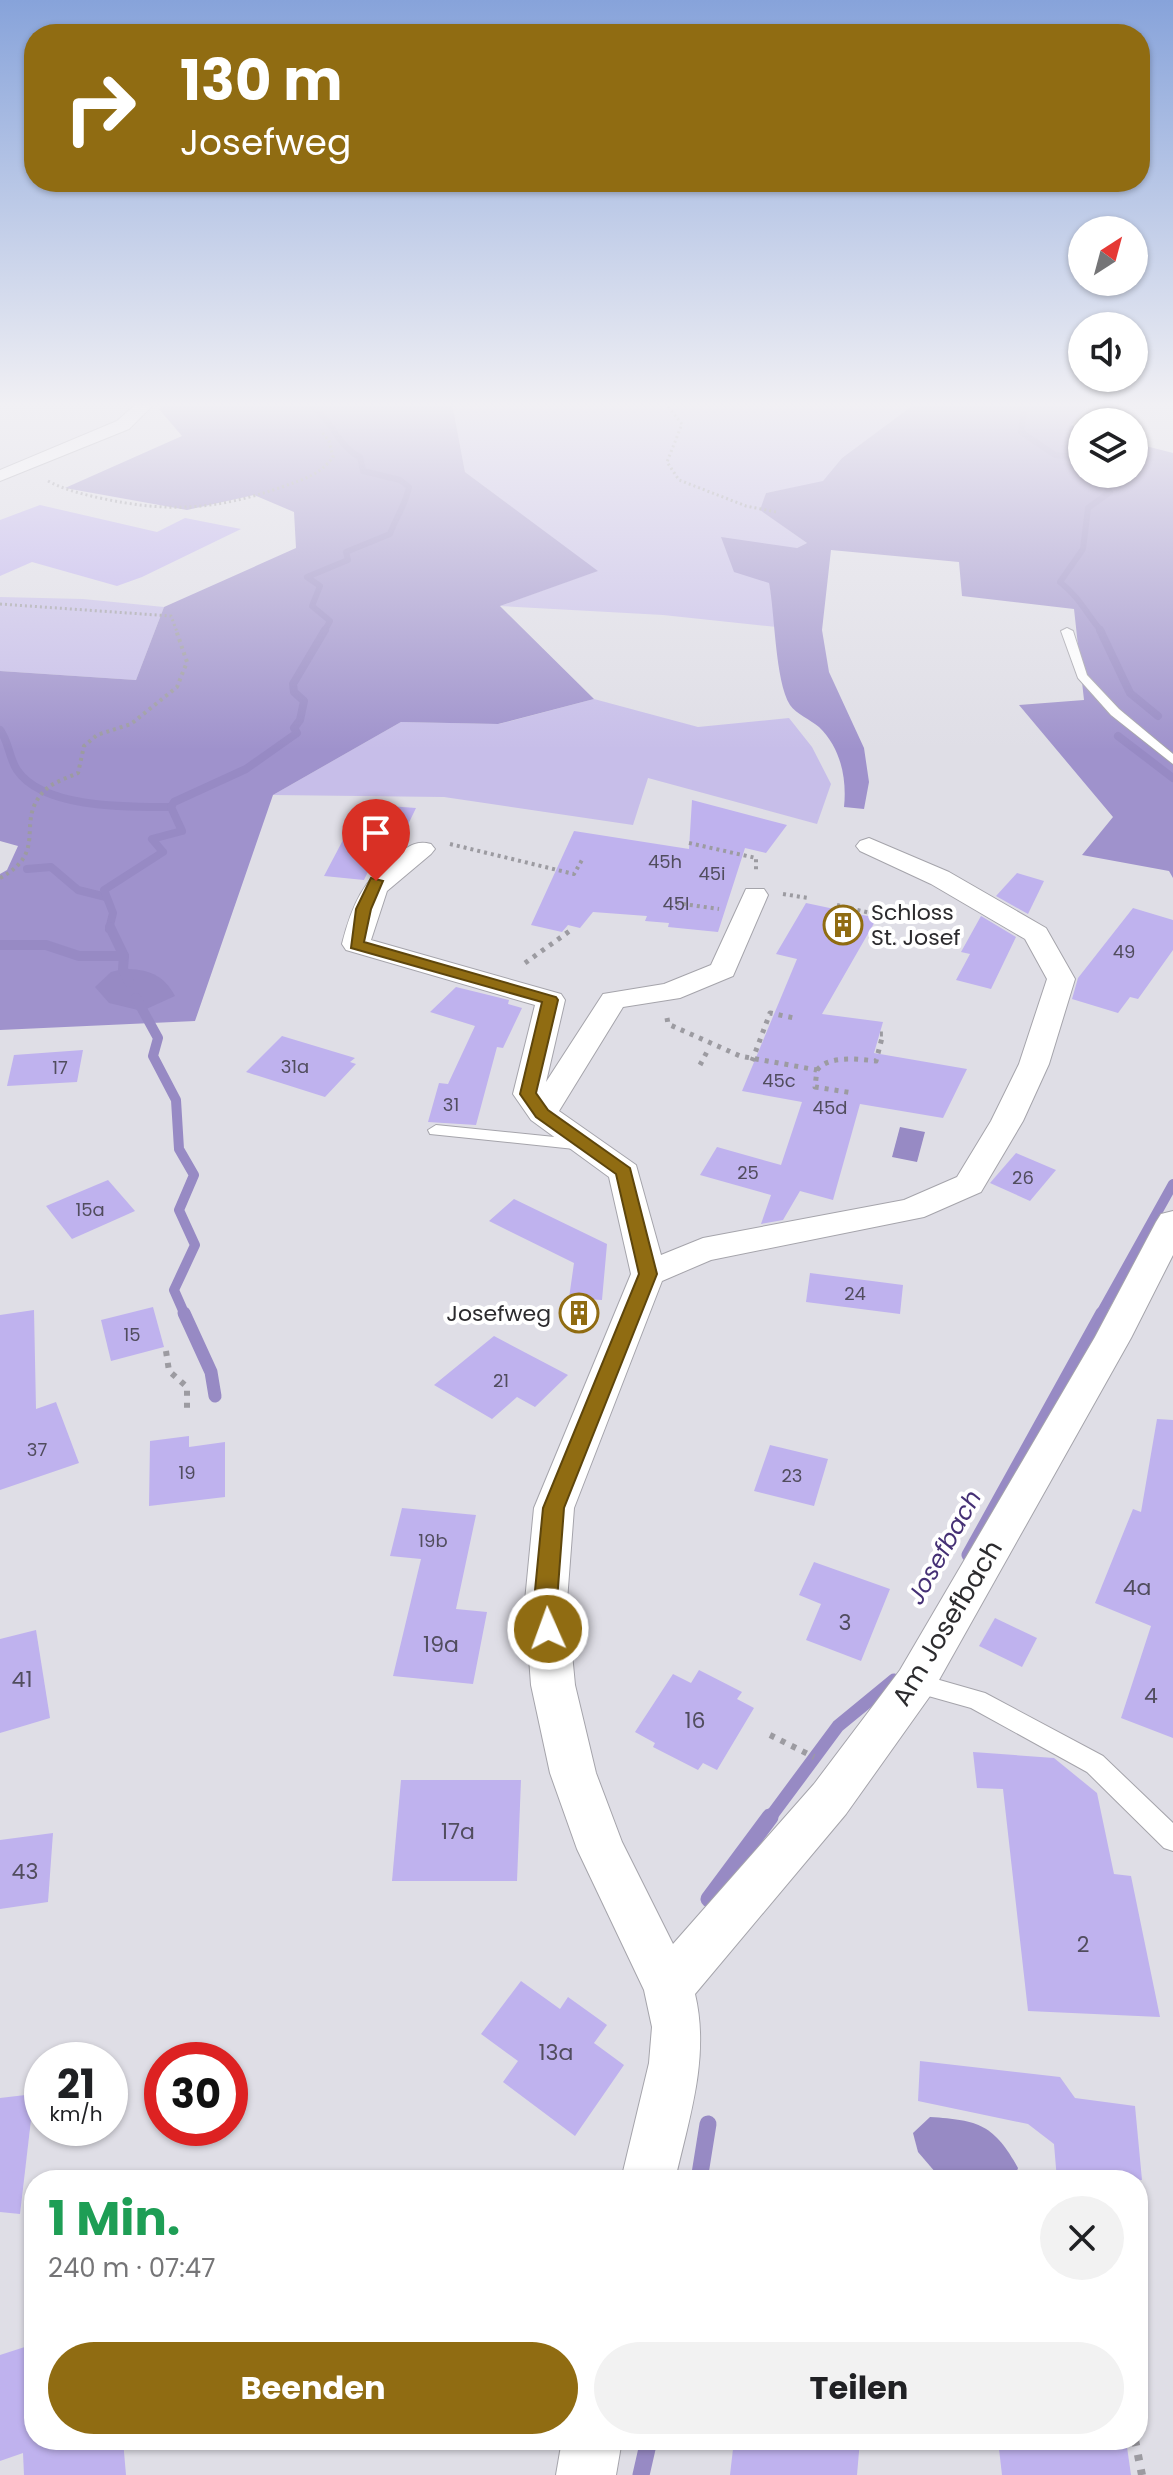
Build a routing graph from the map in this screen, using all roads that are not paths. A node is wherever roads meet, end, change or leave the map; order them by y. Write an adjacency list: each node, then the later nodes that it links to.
1 (1067, 631): 2 (lane)
2 (1173, 760)
3 (869, 846): 10 (street)
4 (422, 849): 6 (street)
5 (751, 904): 6 (street)
6 (542, 1113): 8 (street)
7 (436, 1130): 8 (lane)
8 (586, 1145): 10 (street)
9 (1173, 1222): 11 (street, Am Josefbach)
10 (648, 1274): 13 (street)
11 (915, 1683): 12 (lane); 13 (street, Am Josefbach)
12 (1173, 1840)
13 (668, 1987): 14 (street)
14 (650, 2170)
15 (590, 2450): 16 (street)
16 (586, 2475)

